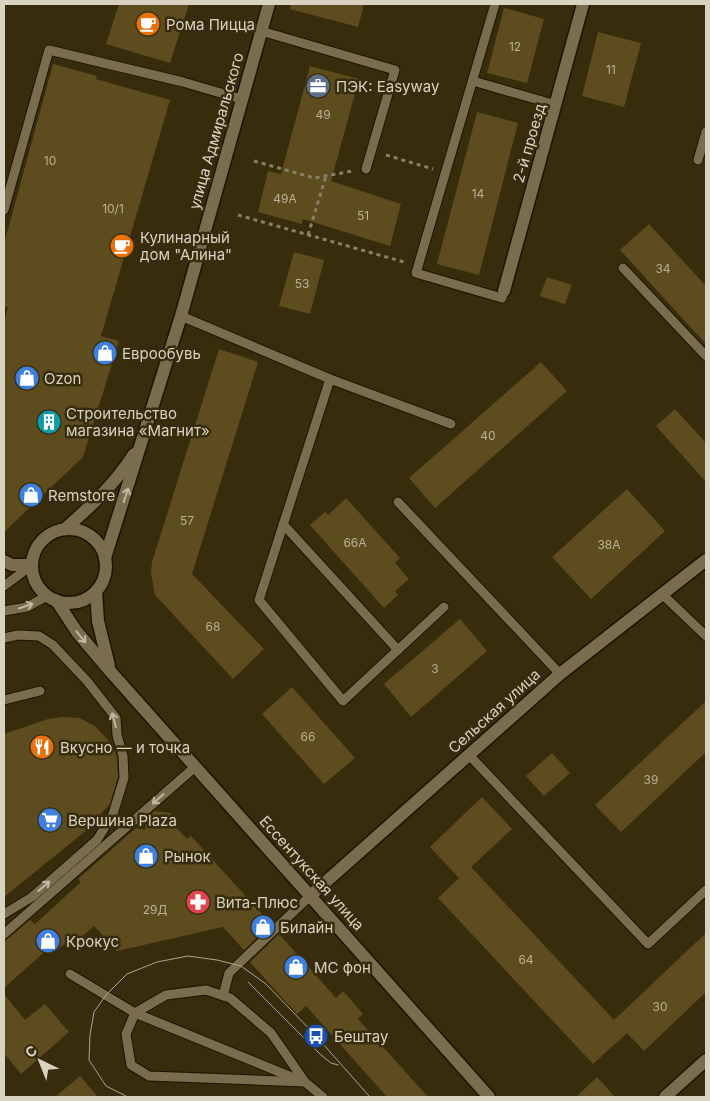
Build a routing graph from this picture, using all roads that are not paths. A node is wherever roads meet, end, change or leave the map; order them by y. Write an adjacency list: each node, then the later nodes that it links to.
1 (269, 4): 4 (street, улица Адмиральского)
2 (495, 4): 5 (lane)
3 (583, 4): 7 (street, 2-й проезд)
4 (261, 31): 6 (street, улица Адмиральского); 10 (lane)
5 (473, 81): 7 (lane); 13 (lane)
6 (242, 98): 11 (lane); 14 (street, улица Адмиральского)
7 (556, 106): 13 (street, 2-й проезд)
8 (706, 132): 9 (lane)
9 (698, 160)
10 (366, 168)
11 (4, 210)
12 (623, 268): 15 (lane)
13 (504, 291)
14 (181, 316): 16 (lane); 18 (street, улица Адмиральского)
15 (706, 356)
16 (330, 379): 17 (lane); 20 (lane)
17 (451, 424)
18 (144, 439): 21 (street, улица Адмиральского); 22 (street, улица Адмиральского, one-way to 18)
19 (398, 502): 36 (lane)
20 (284, 524): 34 (lane); 34 (lane)
21 (66, 529): 22 (street); 25 (street)
22 (106, 558): 27 (street, Ессентукская улица)
23 (706, 560): 28 (street, Сельская улица)
24 (4, 561): 25 (street)
25 (32, 565): 26 (lane); 29 (street, Ессентукская улица)
26 (4, 586)
27 (96, 592): 29 (street); 35 (street, Ессентукская улица)
28 (663, 595): 32 (lane); 36 (street, Сельская улица)
29 (51, 598): 31 (lane, one-way to 29); 35 (street, Ессентукская улица, one-way to 35)
30 (444, 607): 34 (lane)
31 (4, 611)
32 (706, 636)
33 (4, 638): 43 (lane, one-way to 33)
34 (398, 650)
35 (110, 671): 40 (street, Ессентукская улица)
36 (560, 674): 39 (street, Сельская улица)
37 (40, 691): 38 (lane)
38 (4, 700)
39 (469, 755): 41 (lane); 42 (street, Сельская улица)
40 (195, 767): 42 (street, Ессентукская улица); 44 (lane, one-way to 44)
41 (706, 890)
42 (310, 896): 46 (lane); 51 (street, Ессентукская улица)
43 (4, 914)
44 (4, 934)
45 (70, 974): 47 (lane)
46 (224, 996): 47 (lane); 49 (lane)
47 (135, 1013): 49 (lane); 49 (lane)
48 (706, 1060): 52 (street)
49 (305, 1082): 50 (lane)
50 (323, 1097)
51 (489, 1097)
52 (665, 1097)

